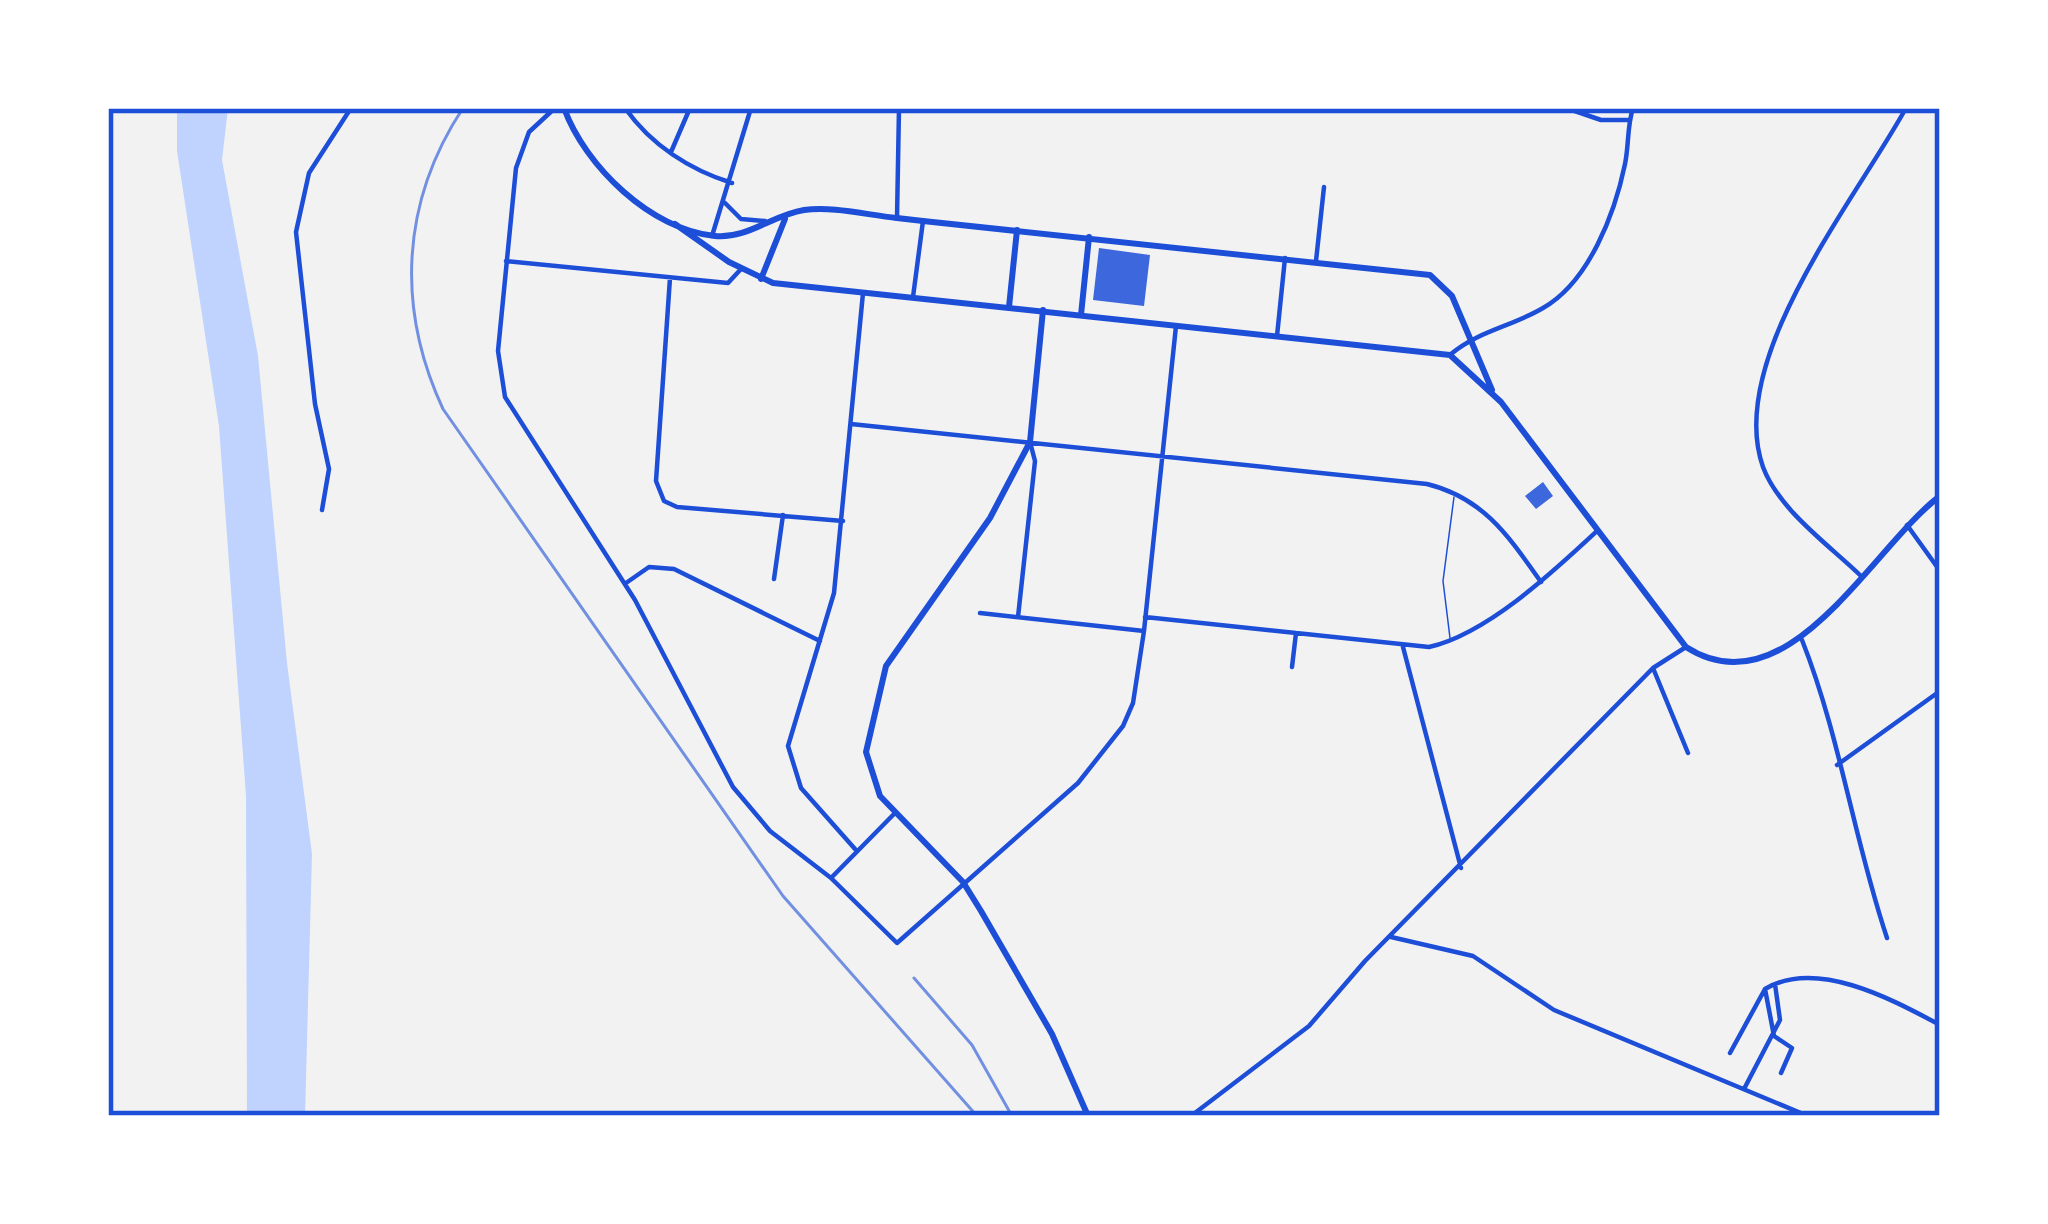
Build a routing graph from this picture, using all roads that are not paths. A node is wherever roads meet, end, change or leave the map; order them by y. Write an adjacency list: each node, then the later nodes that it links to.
1 (351, 108): 44 (street)
2 (560, 108): 19 (main road); 24 (street)
3 (625, 108): 11 (street)
4 (690, 108): 11 (street)
5 (752, 108): 12 (street)
6 (899, 108): 16 (street)
7 (1566, 108): 10 (street)
8 (1633, 108): 10 (street)
9 (1906, 108): 50 (street)
10 (1629, 120): 36 (street)
11 (670, 153): 12 (street)
12 (732, 183): 14 (street)
13 (1324, 187): 25 (street)
14 (724, 203): 17 (street); 21 (street)
15 (787, 215): 16 (main road); 17 (main road); 28 (main road)
16 (897, 218): 18 (main road)
17 (777, 221): 21 (main road)
18 (923, 221): 20 (main road); 30 (street)
19 (675, 224): 21 (main road); 26 (main road)
20 (1017, 230): 22 (main road); 31 (main road)
21 (712, 236)
22 (1090, 237): 23 (main road); 33 (main road)
23 (1285, 258): 25 (main road); 35 (street)
24 (506, 261): 27 (street); 53 (street)
25 (1316, 261): 36 (main road)
26 (741, 268): 27 (street); 28 (main road)
27 (670, 278): 45 (street)
28 (761, 279): 29 (main road)
29 (863, 292): 30 (main road); 39 (street)
30 (913, 297): 31 (main road)
31 (1009, 307): 32 (main road)
32 (1043, 310): 33 (main road); 40 (main road)
33 (1081, 315): 34 (main road)
34 (1176, 324): 35 (main road); 41 (street)
35 (1277, 336): 37 (main road)
36 (1474, 338): 37 (street); 38 (main road)
37 (1450, 355): 38 (main road)
38 (1492, 392): 48 (main road)
39 (851, 424): 40 (street); 46 (street)
40 (1030, 442): 41 (street); 55 (street); 69 (main road)
41 (1161, 459): 42 (street); 56 (street)
42 (1455, 491): 52 (street); 61 (lane)
43 (1940, 496): 47 (main road)
44 (322, 510)
45 (783, 514): 46 (street); 51 (street)
46 (843, 521): 60 (street)
47 (1907, 525): 49 (street); 50 (main road)
48 (1599, 529): 52 (street); 62 (main road)
49 (1940, 571)
50 (1861, 576): 59 (main road)
51 (774, 579)
52 (1541, 582): 61 (street)
53 (625, 584): 60 (street); 72 (street)
54 (980, 613): 55 (street)
55 (1018, 617): 57 (street)
56 (1145, 617): 57 (street); 58 (street)
57 (1144, 631): 73 (street)
58 (1296, 633): 63 (street); 64 (street)
59 (1802, 640): 62 (main road); 68 (street)
60 (820, 641): 70 (street)
61 (1452, 642): 63 (street)
62 (1686, 646): 65 (street)
63 (1403, 647): 71 (street)
64 (1292, 667)
65 (1653, 668): 67 (street); 71 (street)
66 (1940, 691): 68 (street)
67 (1688, 753)
68 (1837, 765): 75 (street)
69 (895, 813): 70 (street); 73 (main road)
70 (854, 849): 72 (street)
71 (1461, 868): 74 (street)
72 (831, 878): 73 (street)
73 (963, 882): 83 (main road)
74 (1390, 937): 82 (street); 84 (street)
75 (1887, 938)
76 (1775, 982): 77 (street); 78 (street); 79 (street)
77 (1765, 988): 79 (street); 80 (street)
78 (1940, 1025)
79 (1774, 1036): 81 (street); 82 (street)
80 (1730, 1053)
81 (1781, 1073)
82 (1744, 1089): 85 (street)
83 (1088, 1116)
84 (1191, 1116)
85 (1808, 1116)

